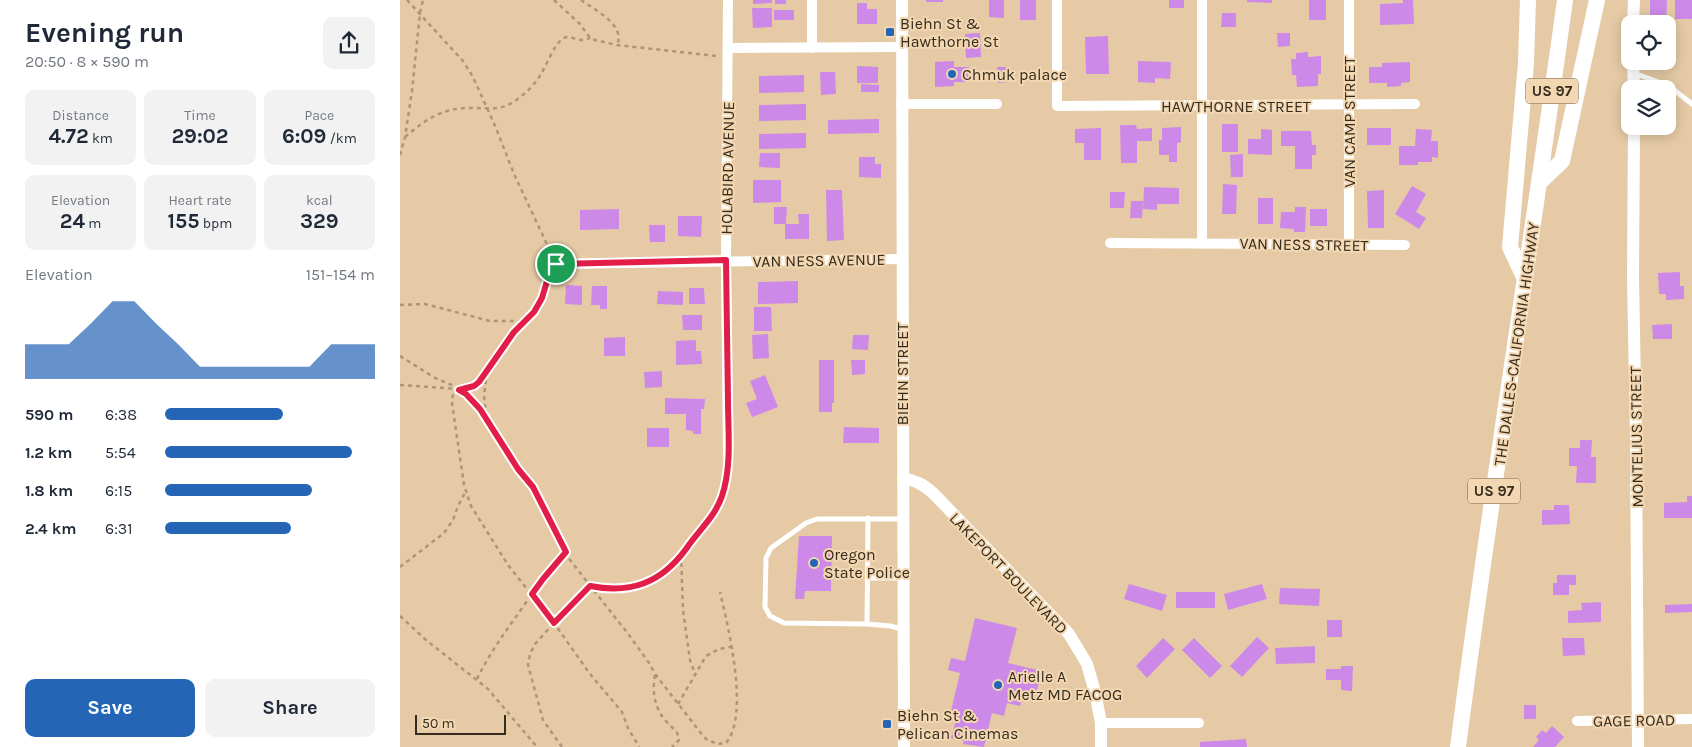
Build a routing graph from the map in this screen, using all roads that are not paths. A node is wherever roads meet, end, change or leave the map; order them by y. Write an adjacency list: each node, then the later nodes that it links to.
1 (728, 0): 14 (street, HOLABIRD AVENUE)
2 (812, 0): 13 (street)
3 (902, 0): 12 (street, BIEHN STREET)
4 (1057, 0): 21 (street, HAWTHORNE STREET)
5 (1202, 0): 21 (street)
6 (1349, 0): 20 (street, VAN CAMP STREET)
7 (1528, 0): 31 (highway)
8 (1565, 0): 23 (highway, THE DALLES-CALIFORNIA HIGHWAY / US 97)
9 (1597, 0): 23 (highway)
10 (1634, 0): 11 (street)
11 (1633, 15)
12 (902, 47): 13 (street); 16 (street, BIEHN STREET)
13 (812, 48): 14 (street)
14 (728, 53): 29 (street, HOLABIRD AVENUE)
15 (1640, 70): 19 (lane)
16 (902, 104): 17 (street); 28 (street, BIEHN STREET)
17 (997, 104)
18 (1414, 104): 20 (street, HAWTHORNE STREET)
19 (1692, 104)
20 (1350, 105): 21 (street, HAWTHORNE STREET); 26 (street, VAN CAMP STREET)
21 (1203, 106): 25 (street)
22 (1634, 135): 40 (street, MONTELIUS STREET)
23 (1540, 182): 31 (highway, THE DALLES-CALIFORNIA HIGHWAY / US 97)
24 (1110, 243): 25 (street)
25 (1202, 243): 26 (street, VAN NESS STREET)
26 (1349, 245): 27 (street, VAN NESS STREET)
27 (1405, 245)
28 (902, 259): 29 (street, VAN NESS AVENUE); 33 (street, BIEHN STREET)
29 (726, 260): 30 (street, VAN NESS AVENUE); 32 (street, HOLABIRD AVENUE)
30 (556, 264)
31 (1524, 279): 47 (highway, THE DALLES-CALIFORNIA HIGHWAY / US 97)
32 (728, 455)
33 (903, 478): 35 (street, BIEHN STREET); 43 (street, LAKEPORT BOULEVARD)
34 (868, 518): 35 (lane); 36 (lane); 38 (lane)
35 (902, 519): 37 (street, BIEHN STREET)
36 (868, 578): 37 (lane); 38 (lane)
37 (902, 578): 39 (street, BIEHN STREET)
38 (867, 624): 39 (lane)
39 (903, 629): 45 (street, BIEHN STREET)
40 (1638, 719): 41 (street, GAGE ROAD); 42 (street, GAGE ROAD); 48 (street, MONTELIUS STREET)
41 (1692, 719)
42 (1577, 721)
43 (1101, 723): 44 (street); 46 (street, LAKEPORT BOULEVARD)
44 (1199, 723)
45 (904, 747)
46 (1101, 747)
47 (1458, 747)
48 (1638, 747)

